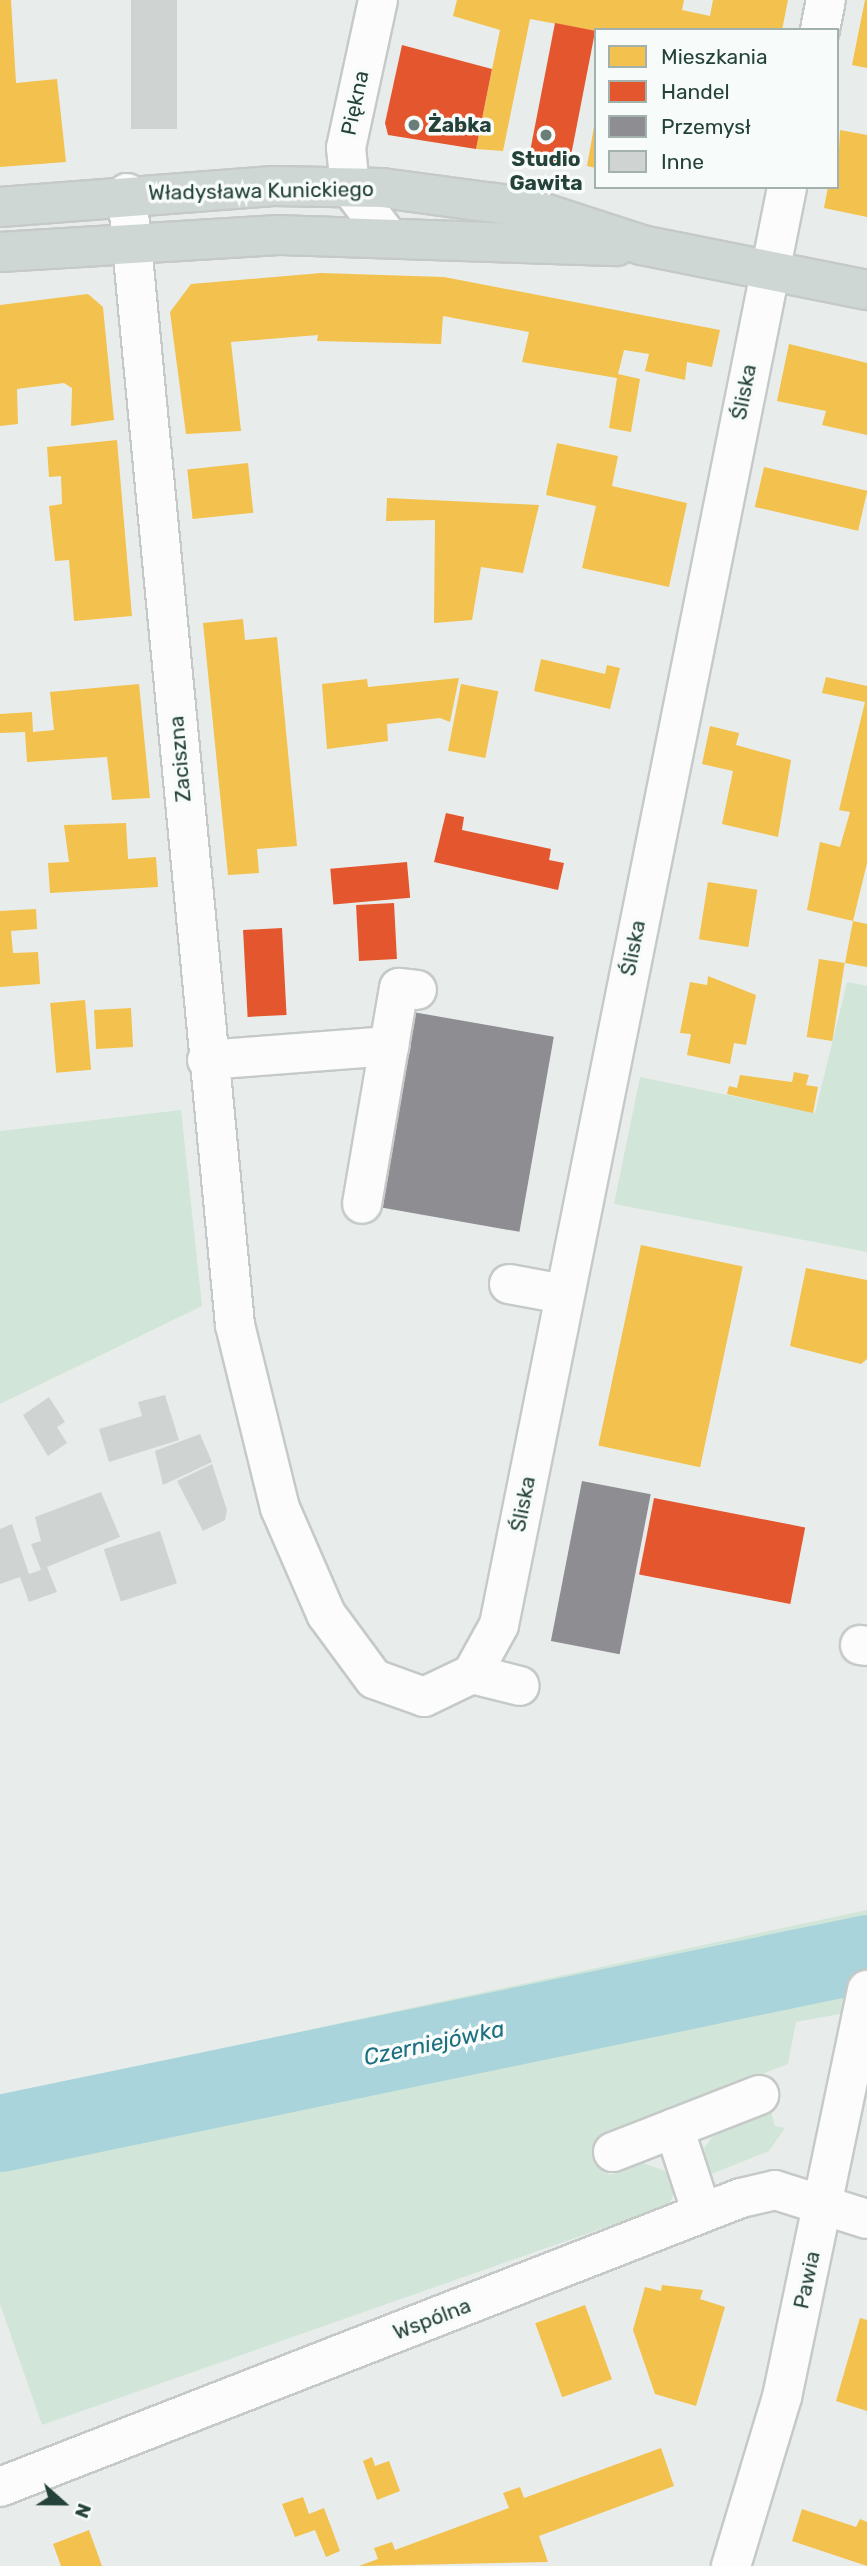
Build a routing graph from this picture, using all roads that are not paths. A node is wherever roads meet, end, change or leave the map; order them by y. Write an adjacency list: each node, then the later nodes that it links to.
1 (378, 0): 4 (street, Piękna)
2 (826, 0): 3 (street)
3 (820, 28)
4 (350, 187): 6 (main road, Władysława Kunickiego); 8 (street); 10 (main road, Władysława Kunickiego)
5 (787, 189): 12 (street, Śliska)
6 (127, 194): 7 (main road, Władysława Kunickiego); 9 (street, Zaciszna)
7 (0, 207)
8 (388, 237): 9 (main road, Władysława Kunickiego); 10 (main road, Władysława Kunickiego)
9 (134, 239): 11 (main road, Władysława Kunickiego); 16 (street, Zaciszna)
10 (642, 244): 12 (main road, Władysława Kunickiego)
11 (0, 252)
12 (768, 271): 13 (main road, Władysława Kunickiego); 19 (street, Śliska)
13 (867, 290)
14 (417, 990): 15 (street)
15 (389, 1045): 16 (street); 17 (street)
16 (207, 1060): 20 (street, Zaciszna)
17 (362, 1204)
18 (509, 1283): 19 (street)
19 (563, 1294): 20 (street, Śliska)
20 (472, 1674): 21 (street)
21 (520, 1686)
22 (867, 1990): 26 (street, Pawia)
23 (759, 2095): 24 (street)
24 (674, 2128): 25 (street); 27 (street)
25 (612, 2152)
26 (823, 2203): 27 (street, Wspólna); 28 (street, Wspólna); 30 (street, Pawia)
27 (702, 2213): 29 (street, Wspólna)
28 (867, 2218)
29 (0, 2487)
30 (731, 2566)

